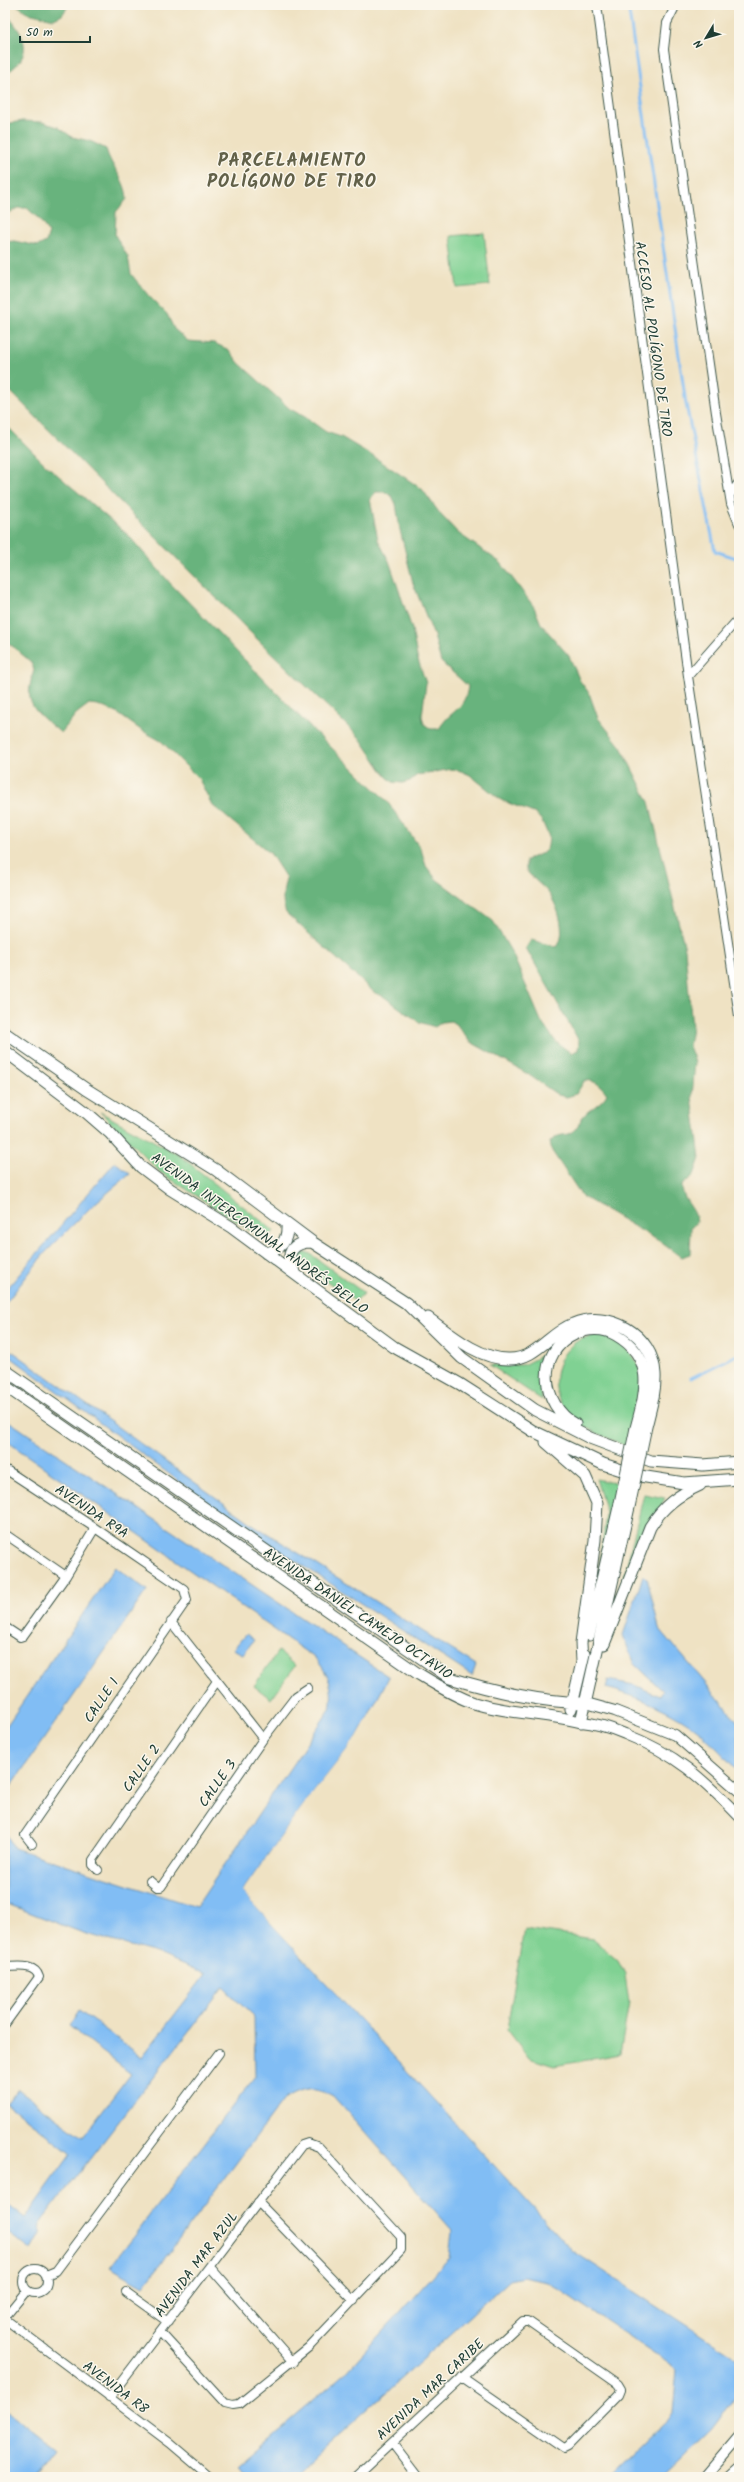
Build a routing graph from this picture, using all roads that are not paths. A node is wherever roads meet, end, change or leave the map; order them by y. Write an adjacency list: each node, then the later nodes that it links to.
1 (597, 5): 7 (street, ACCESO AL POLÍGONO DE TIRO)
2 (676, 5): 4 (street)
3 (739, 482): 4 (street)
4 (730, 495): 5 (street)
5 (739, 524)
6 (739, 618): 7 (street)
7 (688, 676): 8 (street, ACCESO AL POLÍGONO DE TIRO)
8 (739, 1016)
9 (5, 1033): 11 (main road, AVENIDA INTERCOMUNAL ANDRÉS BELLO)
10 (5, 1051): 13 (main road, AVENIDA INTERCOMUNAL ANDRÉS BELLO)
11 (287, 1224): 12 (main road, AVENIDA INTERCOMUNAL ANDRÉS BELLO); 13 (main road)
12 (312, 1242): 14 (main road); 15 (main road, AVENIDA INTERCOMUNAL ANDRÉS BELLO)
13 (266, 1252): 14 (main road, AVENIDA INTERCOMUNAL ANDRÉS BELLO)
14 (294, 1272): 19 (main road, AVENIDA INTERCOMUNAL ANDRÉS BELLO)
15 (406, 1303): 18 (main road); 20 (main road, AVENIDA INTERCOMUNAL ANDRÉS BELLO)
16 (5, 1370): 38 (main road, AVENIDA DANIEL CAMEJO OCTAVIO)
17 (5, 1386): 40 (main road, AVENIDA DANIEL CAMEJO OCTAVIO)
18 (640, 1430): 20 (main road); 27 (main road, bridge)
19 (533, 1431): 26 (main road, AVENIDA INTERCOMUNAL ANDRÉS BELLO); 34 (main road)
20 (623, 1451): 23 (main road, AVENIDA INTERCOMUNAL ANDRÉS BELLO)
21 (739, 1457): 23 (main road)
22 (739, 1462): 23 (main road, AVENIDA INTERCOMUNAL ANDRÉS BELLO)
23 (703, 1465)
24 (5, 1469): 28 (street, AVENIDA R9A)
25 (739, 1478): 26 (main road, AVENIDA INTERCOMUNAL ANDRÉS BELLO)
26 (705, 1483): 35 (main road)
27 (625, 1505): 34 (main road); 35 (main road)
28 (95, 1528): 30 (street); 31 (street, AVENIDA R9A)
29 (5, 1534): 30 (street)
30 (66, 1576): 33 (street)
31 (164, 1576): 32 (street, CALLE 1)
32 (171, 1622): 36 (street); 45 (street, CALLE 1)
33 (5, 1627)
34 (582, 1661): 38 (main road)
35 (594, 1667): 39 (main road)
36 (217, 1681): 42 (street); 46 (street, CALLE 2)
37 (308, 1688): 42 (street, CALLE 3)
38 (572, 1702): 39 (main road, AVENIDA DANIEL CAMEJO OCTAVIO); 40 (main road)
39 (586, 1703): 41 (main road); 43 (street, AVENIDA DANIEL CAMEJO OCTAVIO)
40 (568, 1719): 41 (main road, AVENIDA DANIEL CAMEJO OCTAVIO)
41 (581, 1722): 44 (street, AVENIDA DANIEL CAMEJO OCTAVIO)
42 (263, 1739): 47 (street, CALLE 3)
43 (739, 1790)
44 (739, 1816)
45 (32, 1844)
46 (98, 1870)
47 (150, 1881)
48 (5, 1967): 49 (street)
49 (5, 2024)
50 (218, 2053): 53 (street)
51 (258, 2202): 52 (street, AVENIDA MAR AZUL); 56 (street); 56 (street, AVENIDA MAR AZUL)
52 (210, 2267): 58 (street, AVENIDA MAR AZUL); 60 (street)
53 (46, 2275): 54 (street); 54 (street)
54 (27, 2290): 57 (street)
55 (126, 2292): 58 (street)
56 (354, 2301): 60 (street)
57 (5, 2318): 62 (street, AVENIDA R8)
58 (168, 2322): 59 (street, AVENIDA MAR AZUL)
59 (160, 2332): 60 (street); 62 (street, AVENIDA MAR AZUL)
60 (293, 2362)
61 (462, 2376): 61 (street, AVENIDA MAR CARIBE); 64 (street, AVENIDA MAR CARIBE)
62 (109, 2398): 66 (street, AVENIDA R8)
63 (739, 2437): 69 (street)
64 (392, 2443): 67 (street, AVENIDA MAR CARIBE); 68 (street)
65 (739, 2469): 70 (street)
66 (210, 2477)
67 (355, 2477)
68 (418, 2477)
69 (705, 2477)
70 (730, 2477)

